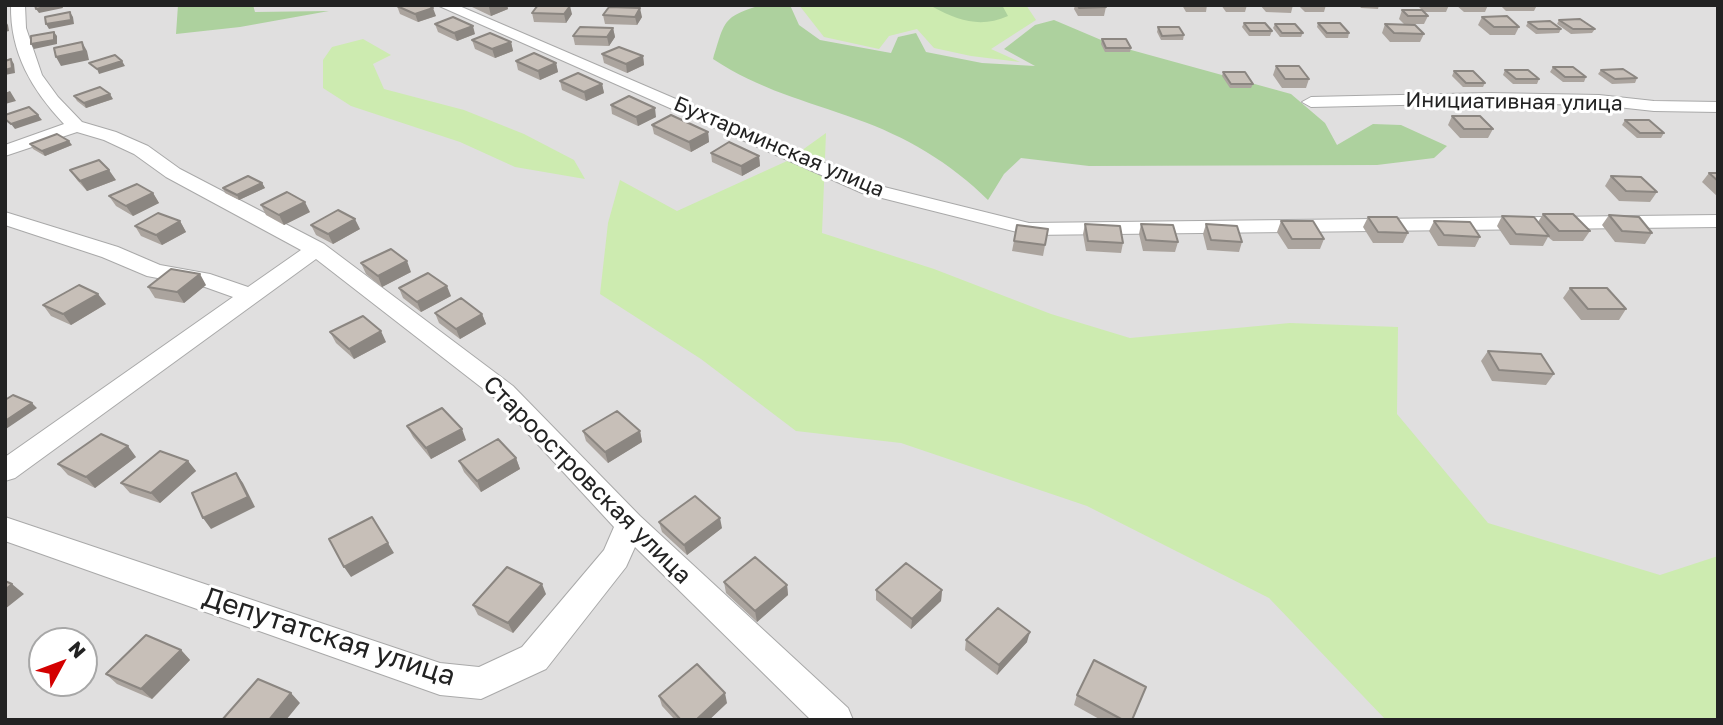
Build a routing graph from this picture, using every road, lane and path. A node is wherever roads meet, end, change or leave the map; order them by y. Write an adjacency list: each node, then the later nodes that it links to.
1 (18, 5): 5 (street)
2 (444, 5): 8 (street, Бухтарминская улица)
3 (1311, 102): 4 (street, Инициативная улица)
4 (1718, 107)
5 (76, 126): 6 (street); 9 (street, Староостровская улица)
6 (5, 151)
7 (5, 218): 10 (street)
8 (1718, 221)
9 (316, 249): 10 (street); 12 (street, Староостровская улица)
10 (251, 296): 11 (street)
11 (5, 471)
12 (630, 524): 13 (street, Депутатская улица); 14 (street, Староостровская улица)
13 (5, 529)
14 (836, 720)

